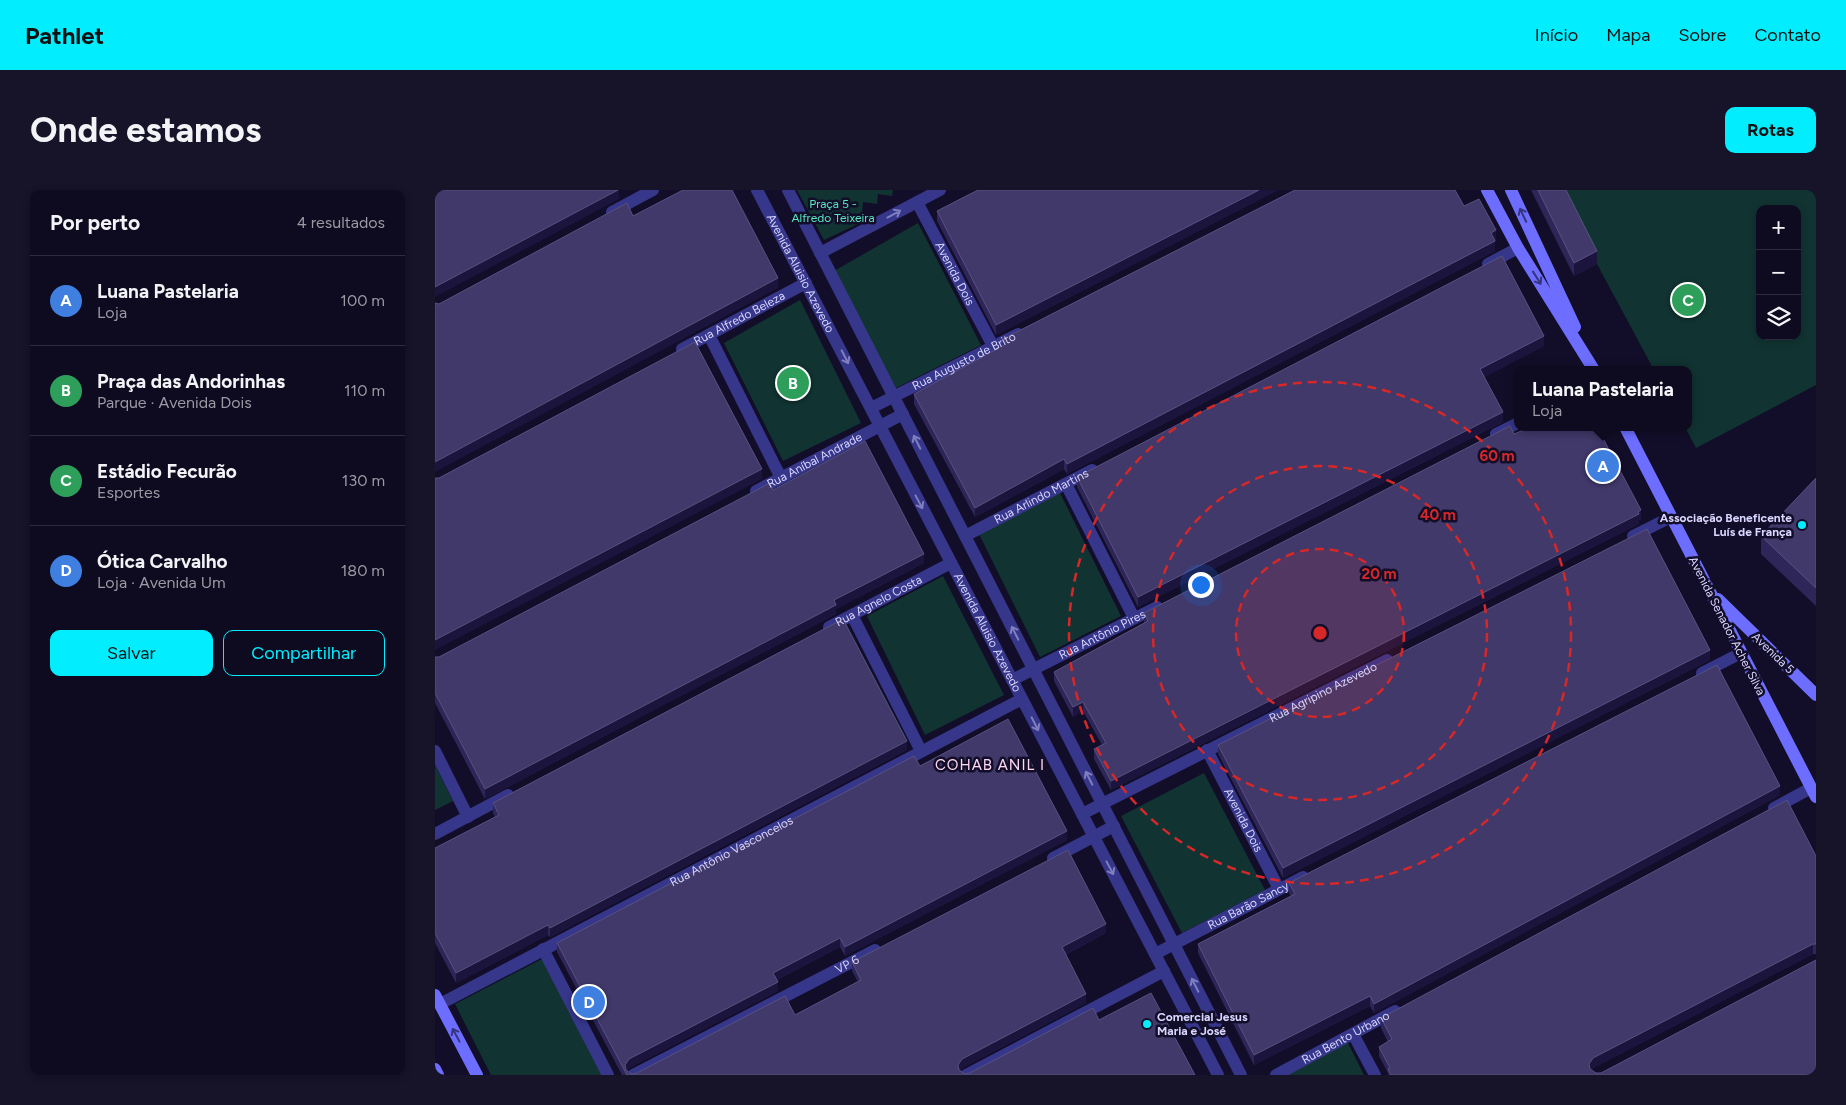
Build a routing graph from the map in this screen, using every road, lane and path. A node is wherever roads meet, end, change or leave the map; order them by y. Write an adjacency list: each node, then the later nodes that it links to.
1 (653, 190): 7 (street)
2 (757, 190): 13 (street, Avenida Aluisio Azevedo)
3 (788, 190): 11 (street, Avenida Aluisio Azevedo)
4 (940, 190): 8 (street)
5 (1487, 190): 10 (street)
6 (1511, 190): 19 (street, one-way to 6)
7 (639, 193): 9 (street)
8 (917, 202): 11 (street, one-way to 8); 16 (street, Avenida Dois)
9 (598, 219)
10 (1518, 248): 12 (street); 18 (street, one-way to 18)
11 (820, 253): 20 (street, Avenida Aluisio Azevedo)
12 (1474, 271)
13 (806, 283): 15 (street, Rua Alfredo Beleza); 21 (street, Avenida Aluisio Azevedo, one-way to 21)
14 (1028, 329): 16 (street, Rua Augusto de Brito)
15 (709, 335): 17 (street, Rua Alfredo Beleza); 28 (street)
16 (993, 346): 20 (street, Rua Augusto de Brito)
17 (675, 354)
18 (1592, 366)
19 (1593, 366)
20 (893, 397): 21 (street, Rua Augusto de Brito); 22 (street, Avenida Aluisio Azevedo)
21 (871, 408): 24 (street, Avenida Aluisio Azevedo)
22 (903, 414): 24 (street, Rua Aníbal Andrade); 32 (street, Avenida Aluisio Azevedo, one-way to 22)
23 (1514, 424): 26 (street)
24 (880, 426): 28 (street, Rua Aníbal Andrade); 34 (street, Avenida Aluisio Azevedo, one-way to 34)
25 (1627, 431): 31 (street, Avenida Senador Acher Silva)
26 (1483, 440)
27 (1102, 465): 29 (street, Rua Arlindo Martins)
28 (781, 478): 30 (street, Rua Aníbal Andrade)
29 (1066, 484): 32 (street, Rua Arlindo Martins); 38 (street)
30 (747, 496)
31 (1671, 517): 33 (street); 35 (street, Avenida Senador Acher Silva)
32 (965, 536): 42 (street, Avenida Aluisio Azevedo, one-way to 32)
33 (1618, 544)
34 (951, 563): 37 (street, Rua Agnelo Costa); 43 (street, Avenida Aluisio Azevedo)
35 (1709, 591): 40 (street, Avenida Senador Acher Silva); 45 (street, Avenida 5)
36 (1169, 600): 38 (street, Rua Antônio Pires)
37 (853, 615): 39 (street, Rua Agnelo Costa); 48 (street)
38 (1134, 618): 42 (street, Rua Antônio Pires)
39 (817, 633)
40 (1741, 652): 44 (street); 51 (street, Avenida Senador Acher Silva)
41 (1395, 656): 47 (street, Rua Agripino Azevedo)
42 (1034, 670): 43 (street, Rua Antônio Pires); 52 (street, Avenida Aluisio Azevedo, one-way to 42)
43 (1012, 680): 46 (street, Avenida Aluisio Azevedo)
44 (1688, 680)
45 (1816, 695)
46 (1022, 699): 48 (street, Rua Antônio Vasconcelos); 54 (street, Avenida Aluisio Azevedo, one-way to 54)
47 (1207, 750): 52 (street, Rua Agripino Azevedo); 61 (street, Avenida Dois)
48 (921, 751): 64 (street, Rua Antônio Vasconcelos)
49 (435, 752): 55 (street)
50 (520, 789): 55 (street)
51 (1814, 789): 53 (street)
52 (1102, 803): 54 (street, Rua Agripino Azevedo); 56 (street, Avenida Aluisio Azevedo)
53 (1767, 812)
54 (1082, 814): 58 (street, Avenida Aluisio Azevedo)
55 (468, 817): 57 (street)
56 (1114, 826): 58 (street); 63 (street, Avenida Aluisio Azevedo)
57 (435, 834)
58 (1094, 837): 59 (street); 65 (street, Avenida Aluisio Azevedo, one-way to 65)
59 (1041, 864)
60 (1314, 871): 61 (street, Rua Barão Sancy)
61 (1279, 889): 63 (street, Rua Barão Sancy)
62 (890, 942): 74 (street, VP 6)
63 (1174, 944): 65 (street, Rua Barão Sancy); 77 (street, Avenida Aluisio Azevedo, one-way to 63)
64 (543, 949): 67 (street, Rua Antônio Vasconcelos); 73 (street)
65 (1155, 954): 66 (street, Avenida Aluisio Azevedo)
66 (1164, 972): 75 (street); 76 (street, Avenida Aluisio Azevedo)
67 (437, 999): 72 (street, one-way to 67)
68 (1406, 1005): 69 (street, Rua Bento Urbano)
69 (1353, 1034): 78 (street, Rua Bento Urbano); 79 (street)
70 (435, 1069): 71 (street)
71 (438, 1075)
72 (477, 1075)
73 (608, 1075)
74 (633, 1075)
75 (966, 1075)
76 (1218, 1075)
77 (1241, 1075)
78 (1276, 1075)
79 (1375, 1075)

